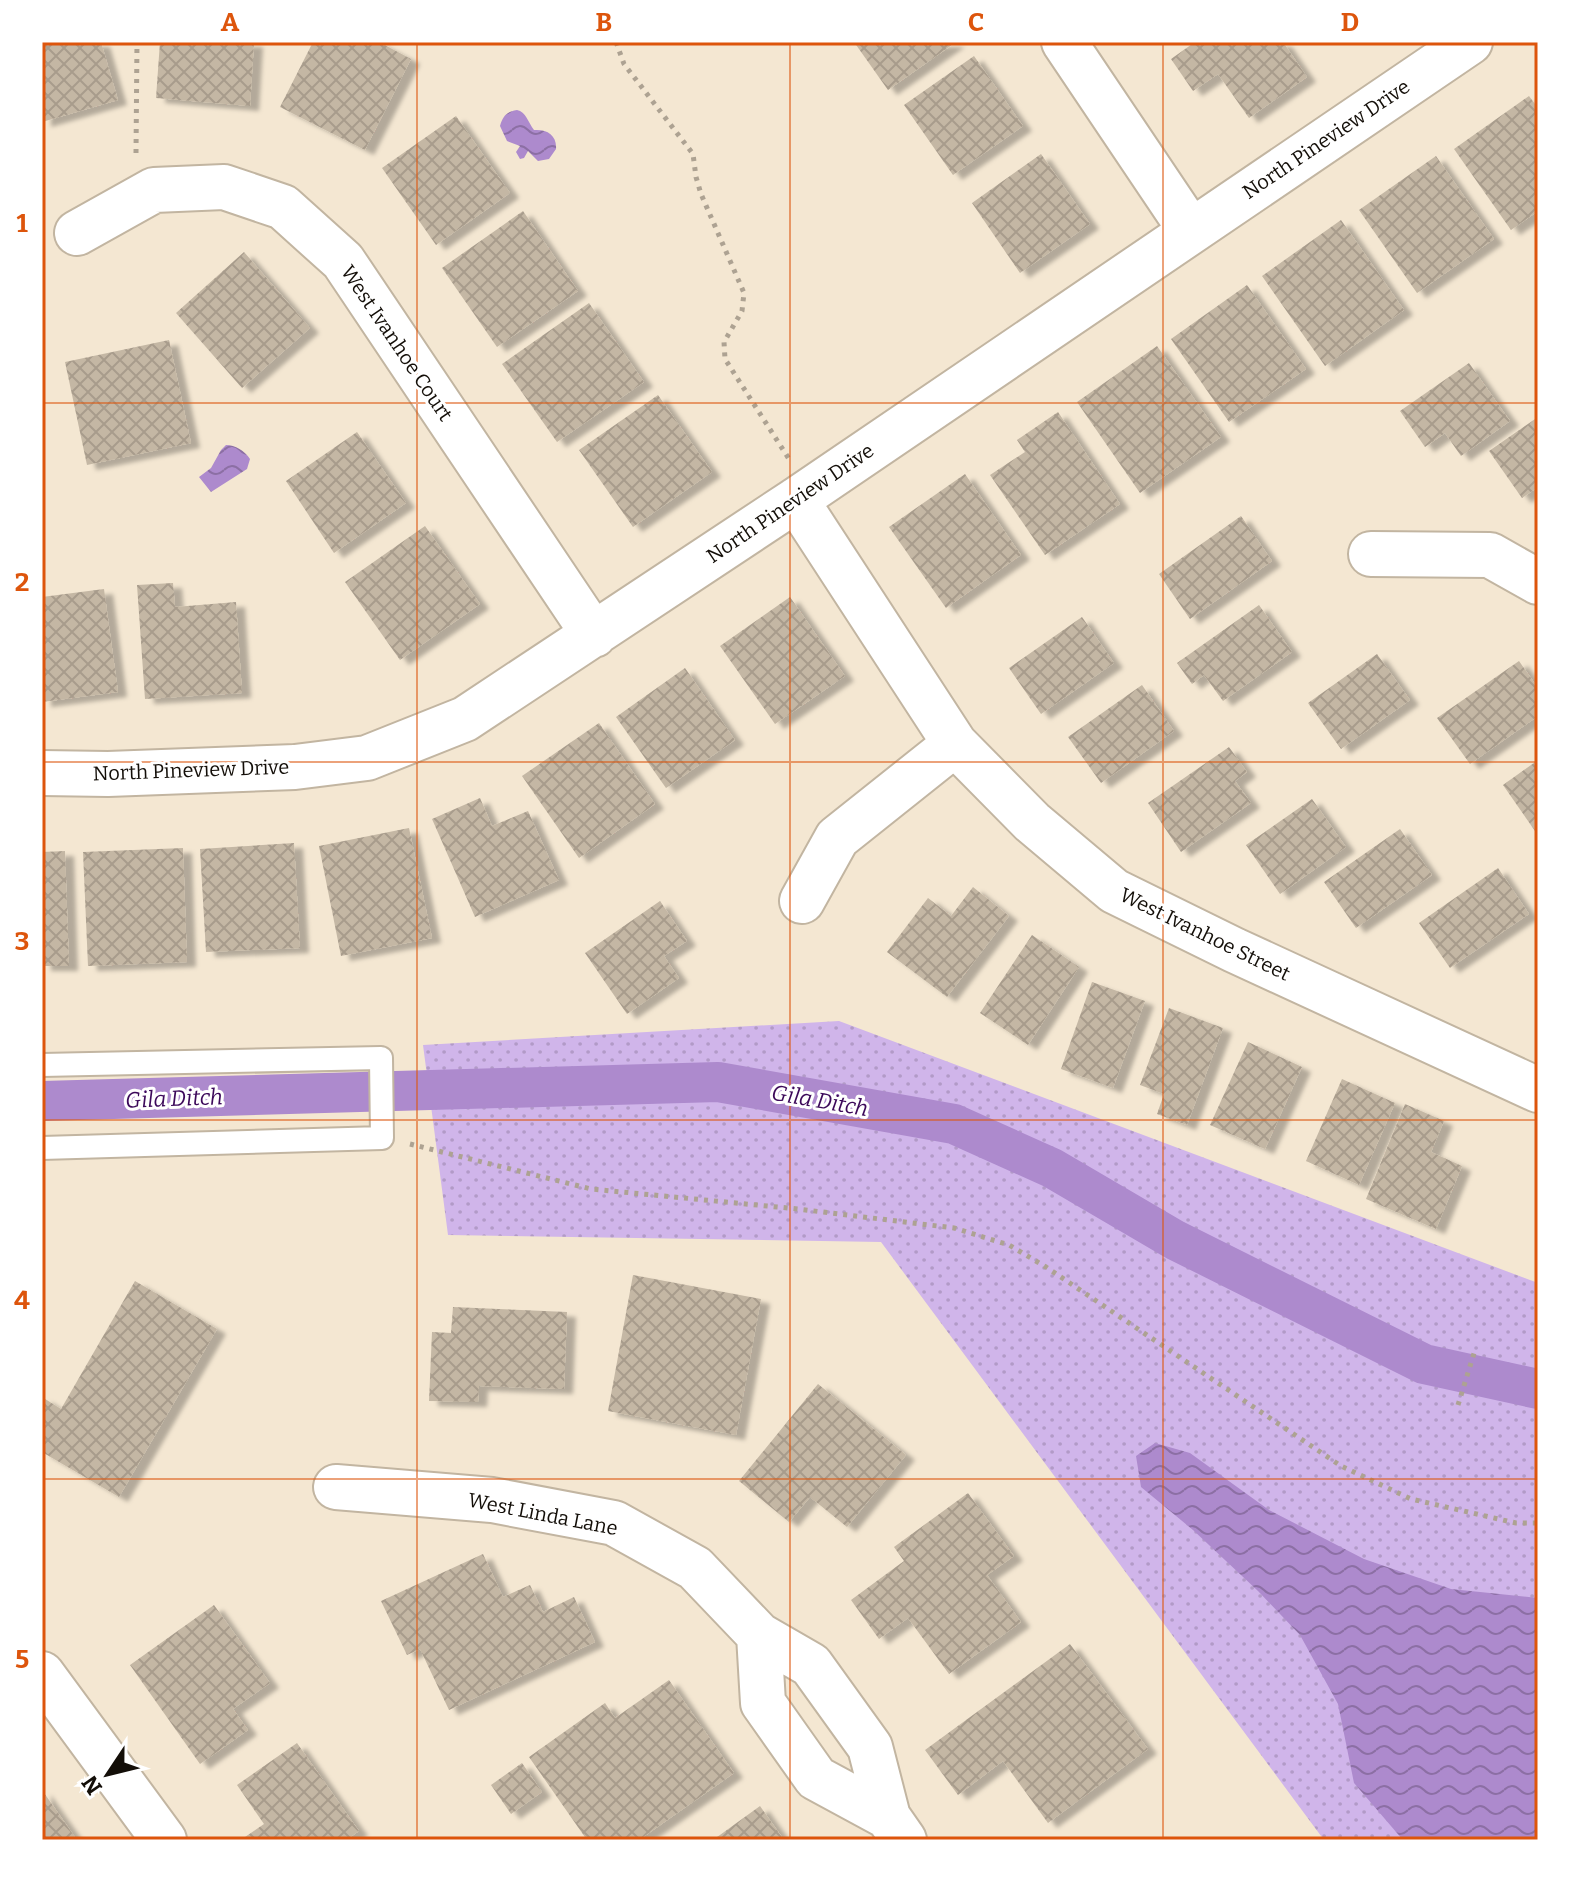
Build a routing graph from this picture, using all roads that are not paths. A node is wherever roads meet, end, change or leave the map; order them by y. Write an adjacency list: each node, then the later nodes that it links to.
1 (1064, 42): 3 (street)
2 (1470, 42): 3 (street, North Pineview Drive)
3 (1191, 231): 5 (street, North Pineview Drive)
4 (77, 233): 8 (street, West Ivanhoe Court)
5 (804, 495): 8 (street, North Pineview Drive); 9 (street, West Ivanhoe Street)
6 (1371, 554): 7 (street)
7 (1538, 582)
8 (594, 635): 10 (street, North Pineview Drive)
9 (955, 744): 11 (street); 13 (street, West Ivanhoe Street)
10 (42, 773)
11 (802, 901)
12 (42, 1065): 14 (lane)
13 (1538, 1090)
14 (42, 1148)
15 (336, 1487): 16 (street, West Linda Lane)
16 (759, 1635): 18 (street, West Linda Lane); 18 (street, West Linda Lane)
17 (42, 1674): 19 (street)
18 (896, 1828)
19 (164, 1840)

